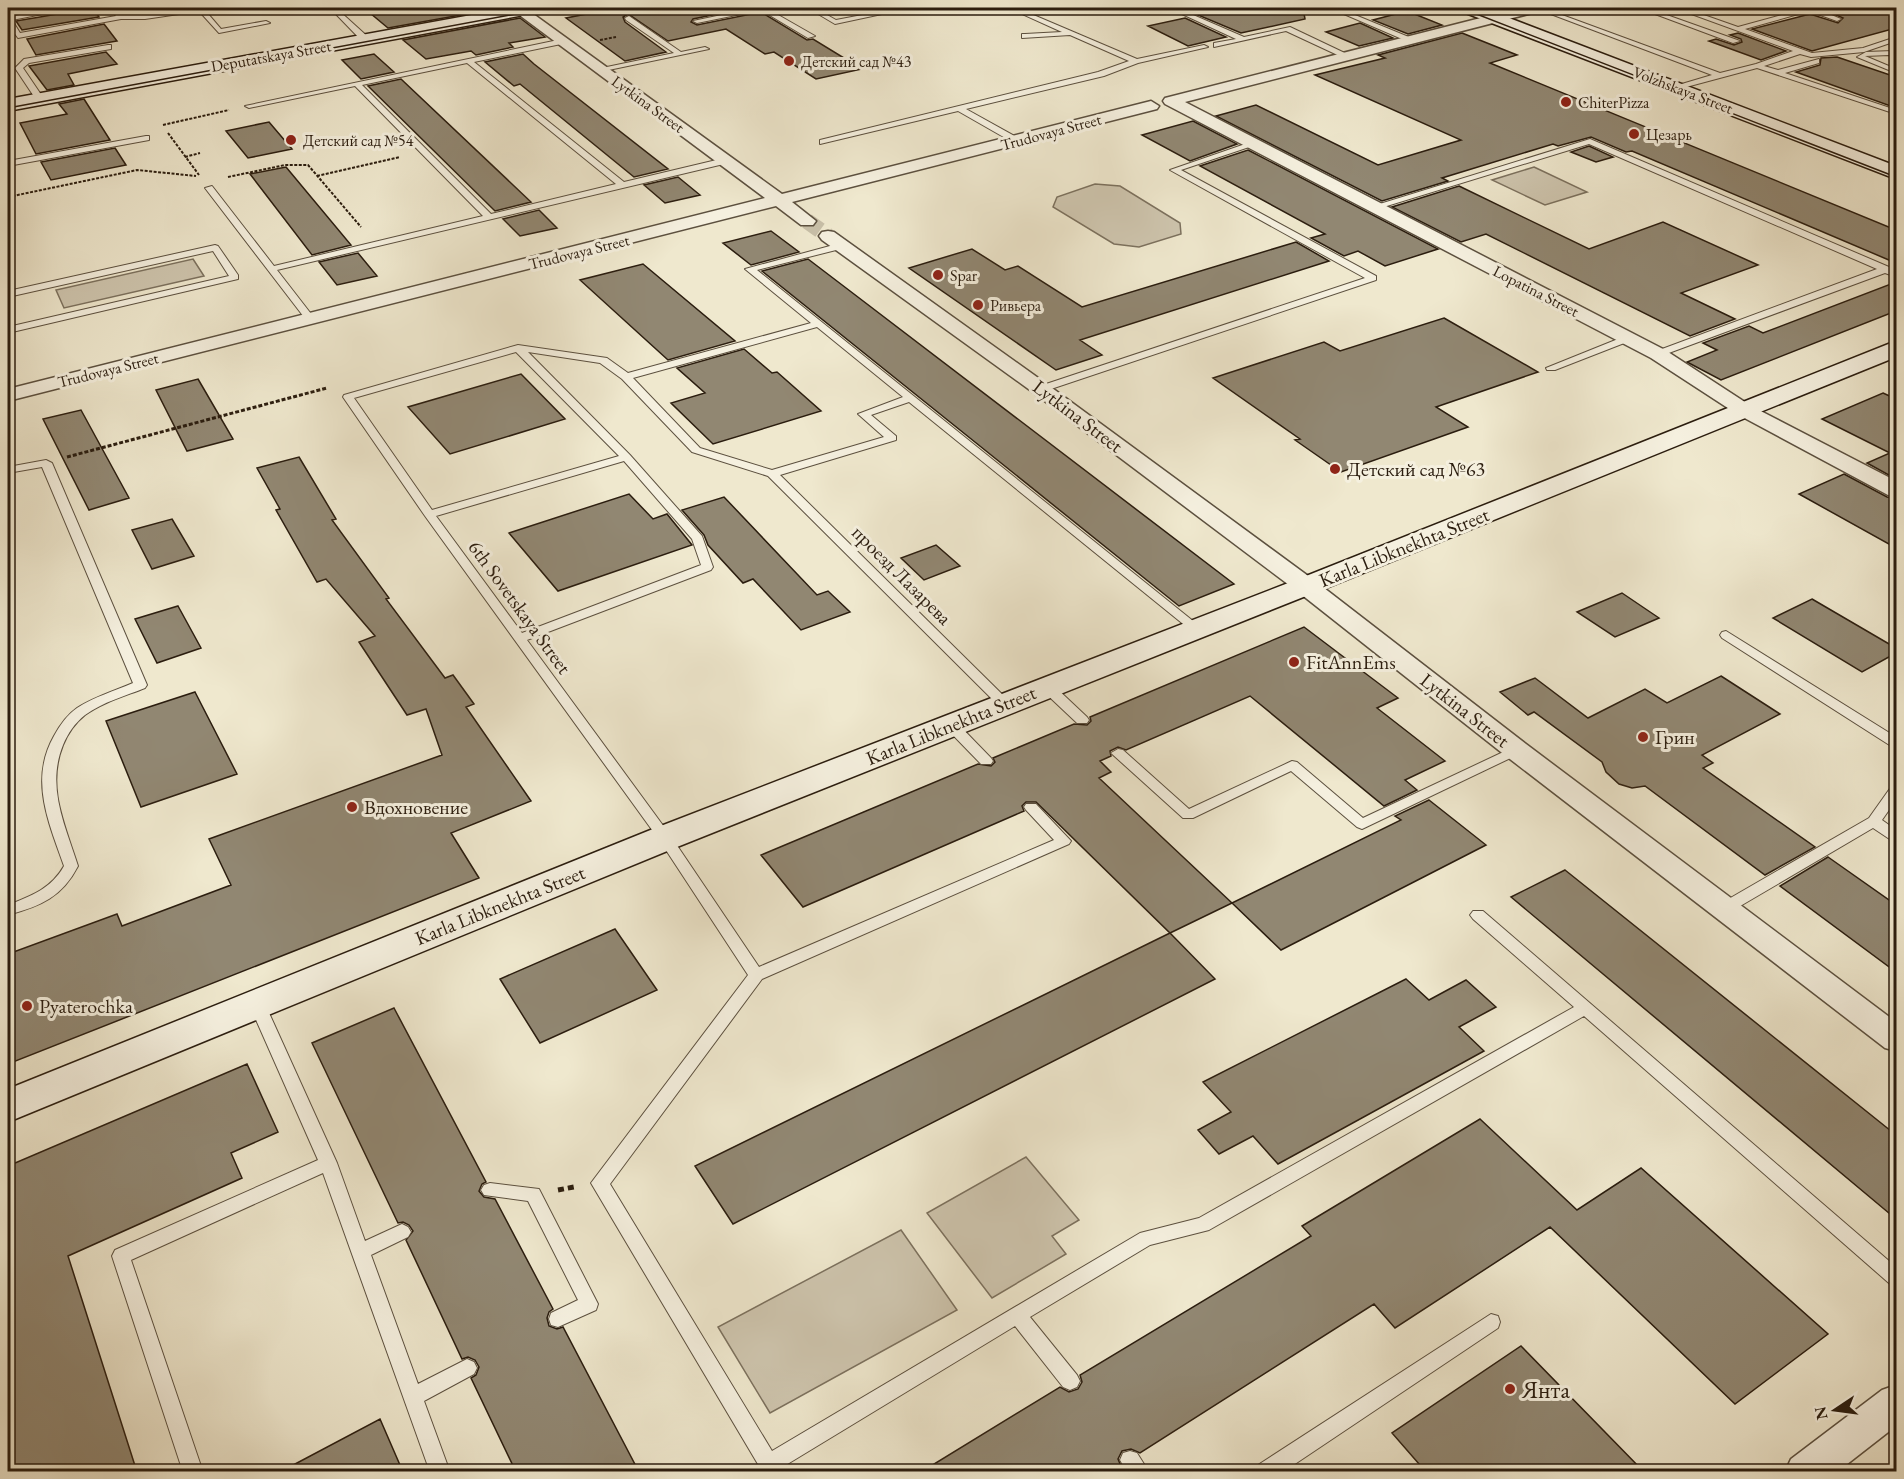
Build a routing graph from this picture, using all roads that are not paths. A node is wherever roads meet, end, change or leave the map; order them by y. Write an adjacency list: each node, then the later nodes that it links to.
1 (70, 8): 19 (lane)
2 (112, 8): 19 (lane)
3 (200, 8): 19 (lane); 24 (lane)
4 (333, 8): 31 (lane)
5 (524, 8): 31 (street, Deputatskaya Street); 35 (street, Lytkina Street)
6 (762, 8): 23 (lane); 29 (lane)
7 (811, 8): 8 (lane)
8 (907, 8)
9 (1012, 8): 25 (lane)
10 (1173, 8): 32 (lane)
11 (1334, 8): 34 (lane)
12 (1469, 8): 20 (street, Volzhskaya Street)
13 (1537, 8): 20 (street); 52 (lane)
14 (1642, 8): 36 (lane)
15 (1678, 8): 18 (lane)
16 (1718, 8): 18 (lane)
17 (1811, 8): 22 (lane); 26 (lane)
18 (1694, 13): 26 (lane)
19 (122, 17)
20 (1495, 17): 34 (street); 54 (street, Volzhskaya Street)
21 (629, 18): 42 (lane)
22 (1837, 19)
23 (697, 21)
24 (266, 23)
25 (1054, 25): 27 (lane); 28 (lane)
26 (1739, 29): 41 (lane)
27 (1045, 33): 28 (lane); 30 (lane)
28 (1072, 33): 46 (lane)
29 (811, 36)
30 (1026, 36)
31 (365, 39): 55 (street, Deputatskaya Street)
32 (1244, 39): 37 (lane); 43 (lane)
33 (1896, 39): 41 (lane)
34 (1412, 40): 43 (street)
35 (563, 41): 45 (lane); 49 (street, Lytkina Street)
36 (1736, 41)
37 (1217, 45)
38 (108, 47): 55 (lane)
39 (1203, 48): 46 (lane)
40 (705, 49): 42 (lane)
41 (1800, 51): 48 (lane)
42 (680, 54): 49 (lane)
43 (1347, 56): 64 (street, Lopatina Street)
44 (1896, 56): 50 (lane)
45 (469, 61): 53 (lane); 69 (lane)
46 (1136, 61): 59 (lane)
47 (1816, 61): 51 (lane)
48 (1757, 66): 51 (lane); 52 (lane)
49 (602, 70): 65 (street, Lytkina Street)
50 (1896, 71)
51 (1780, 72): 60 (lane)
52 (1719, 75): 54 (lane)
53 (357, 84): 57 (lane); 72 (lane)
54 (1678, 88): 67 (street, Volzhskaya Street)
55 (39, 99): 56 (street, Deputatskaya Street)
56 (8, 105)
57 (249, 106)
58 (1151, 106): 62 (street, Trudovaya Street)
59 (960, 109): 62 (lane); 63 (lane)
60 (1896, 112)
61 (146, 138): 66 (lane)
62 (1017, 141): 70 (street, Trudovaya Street)
63 (823, 142)
64 (1254, 144): 71 (street, Lopatina Street); 88 (lane)
65 (725, 161): 69 (lane); 70 (street, Lytkina Street)
66 (8, 164)
67 (1896, 173)
68 (206, 185): 75 (lane)
69 (622, 185): 72 (lane)
70 (780, 201): 73 (street, Lytkina Street); 79 (street, Trudovaya Street)
71 (1374, 207): 76 (lane); 82 (street, Lopatina Street)
72 (489, 217): 75 (lane)
73 (807, 221)
74 (835, 241): 80 (lane); 88 (street, Lytkina Street)
75 (271, 269): 79 (lane)
76 (1886, 269): 77 (lane); 85 (lane)
77 (1896, 274)
78 (8, 294): 81 (lane)
79 (310, 319): 89 (street, Trudovaya Street)
80 (818, 324): 87 (lane); 90 (lane)
81 (8, 330)
82 (1628, 338): 85 (street, Lopatina Street); 86 (lane)
83 (518, 348): 87 (lane); 92 (lane); 96 (lane, 6th Sovetskaya Street)
84 (1896, 348): 91 (street, Karla Libknekhta Street)
85 (1658, 354): 91 (street, Lopatina Street)
86 (1551, 368)
87 (626, 377): 94 (lane)
88 (1041, 389): 97 (street, Lytkina Street)
89 (8, 395)
90 (910, 398): 94 (lane); 98 (lane)
91 (1744, 410): 95 (street, Lopatina Street); 97 (street, Karla Libknekhta Street)
92 (626, 457): 96 (lane); 100 (lane)
93 (8, 470): 115 (lane)
94 (772, 474): 102 (lane, проезд Лазарева)
95 (1896, 490)
96 (429, 514): 100 (lane, 6th Sovetskaya Street)
97 (1306, 586): 98 (street, Karla Libknekhta Street); 106 (street, Lytkina Street)
98 (1197, 629): 101 (street, Karla Libknekhta Street)
99 (1726, 635): 105 (lane)
100 (519, 639): 113 (lane, 6th Sovetskaya Street)
101 (1047, 687): 102 (street, Karla Libknekhta Street); 103 (lane)
102 (1005, 704): 104 (street, Karla Libknekhta Street)
103 (1082, 720)
104 (952, 726): 108 (lane); 113 (street, Karla Libknekhta Street)
105 (1896, 743)
106 (1516, 750): 107 (lane); 114 (street, Lytkina Street)
107 (1118, 753)
108 (986, 761)
109 (1896, 790): 111 (lane)
110 (1031, 807): 117 (lane)
111 (1874, 821): 112 (lane); 114 (lane)
112 (1896, 837)
113 (665, 838): 117 (lane, 6th Sovetskaya Street); 118 (street, Karla Libknekhta Street)
114 (1725, 908): 120 (street, Lytkina Street)
115 (8, 910)
116 (1478, 915): 119 (lane)
117 (756, 975): 127 (lane)
118 (257, 1004): 121 (street, Karla Libknekhta Street); 122 (lane)
119 (1585, 1008): 126 (lane); 127 (lane)
120 (1896, 1039)
121 (8, 1106)
122 (328, 1163): 125 (lane); 134 (lane)
123 (490, 1190): 128 (lane)
124 (402, 1232): 125 (lane)
125 (360, 1252): 132 (lane)
126 (1896, 1278)
127 (1018, 1316): 131 (lane)
128 (558, 1319)
129 (1491, 1323): 136 (lane)
130 (466, 1368): 132 (lane)
131 (1070, 1381)
132 (413, 1397): 135 (lane)
133 (1896, 1403): 137 (street)
134 (193, 1472)
135 (440, 1472)
136 (1265, 1472)
137 (1805, 1472)

